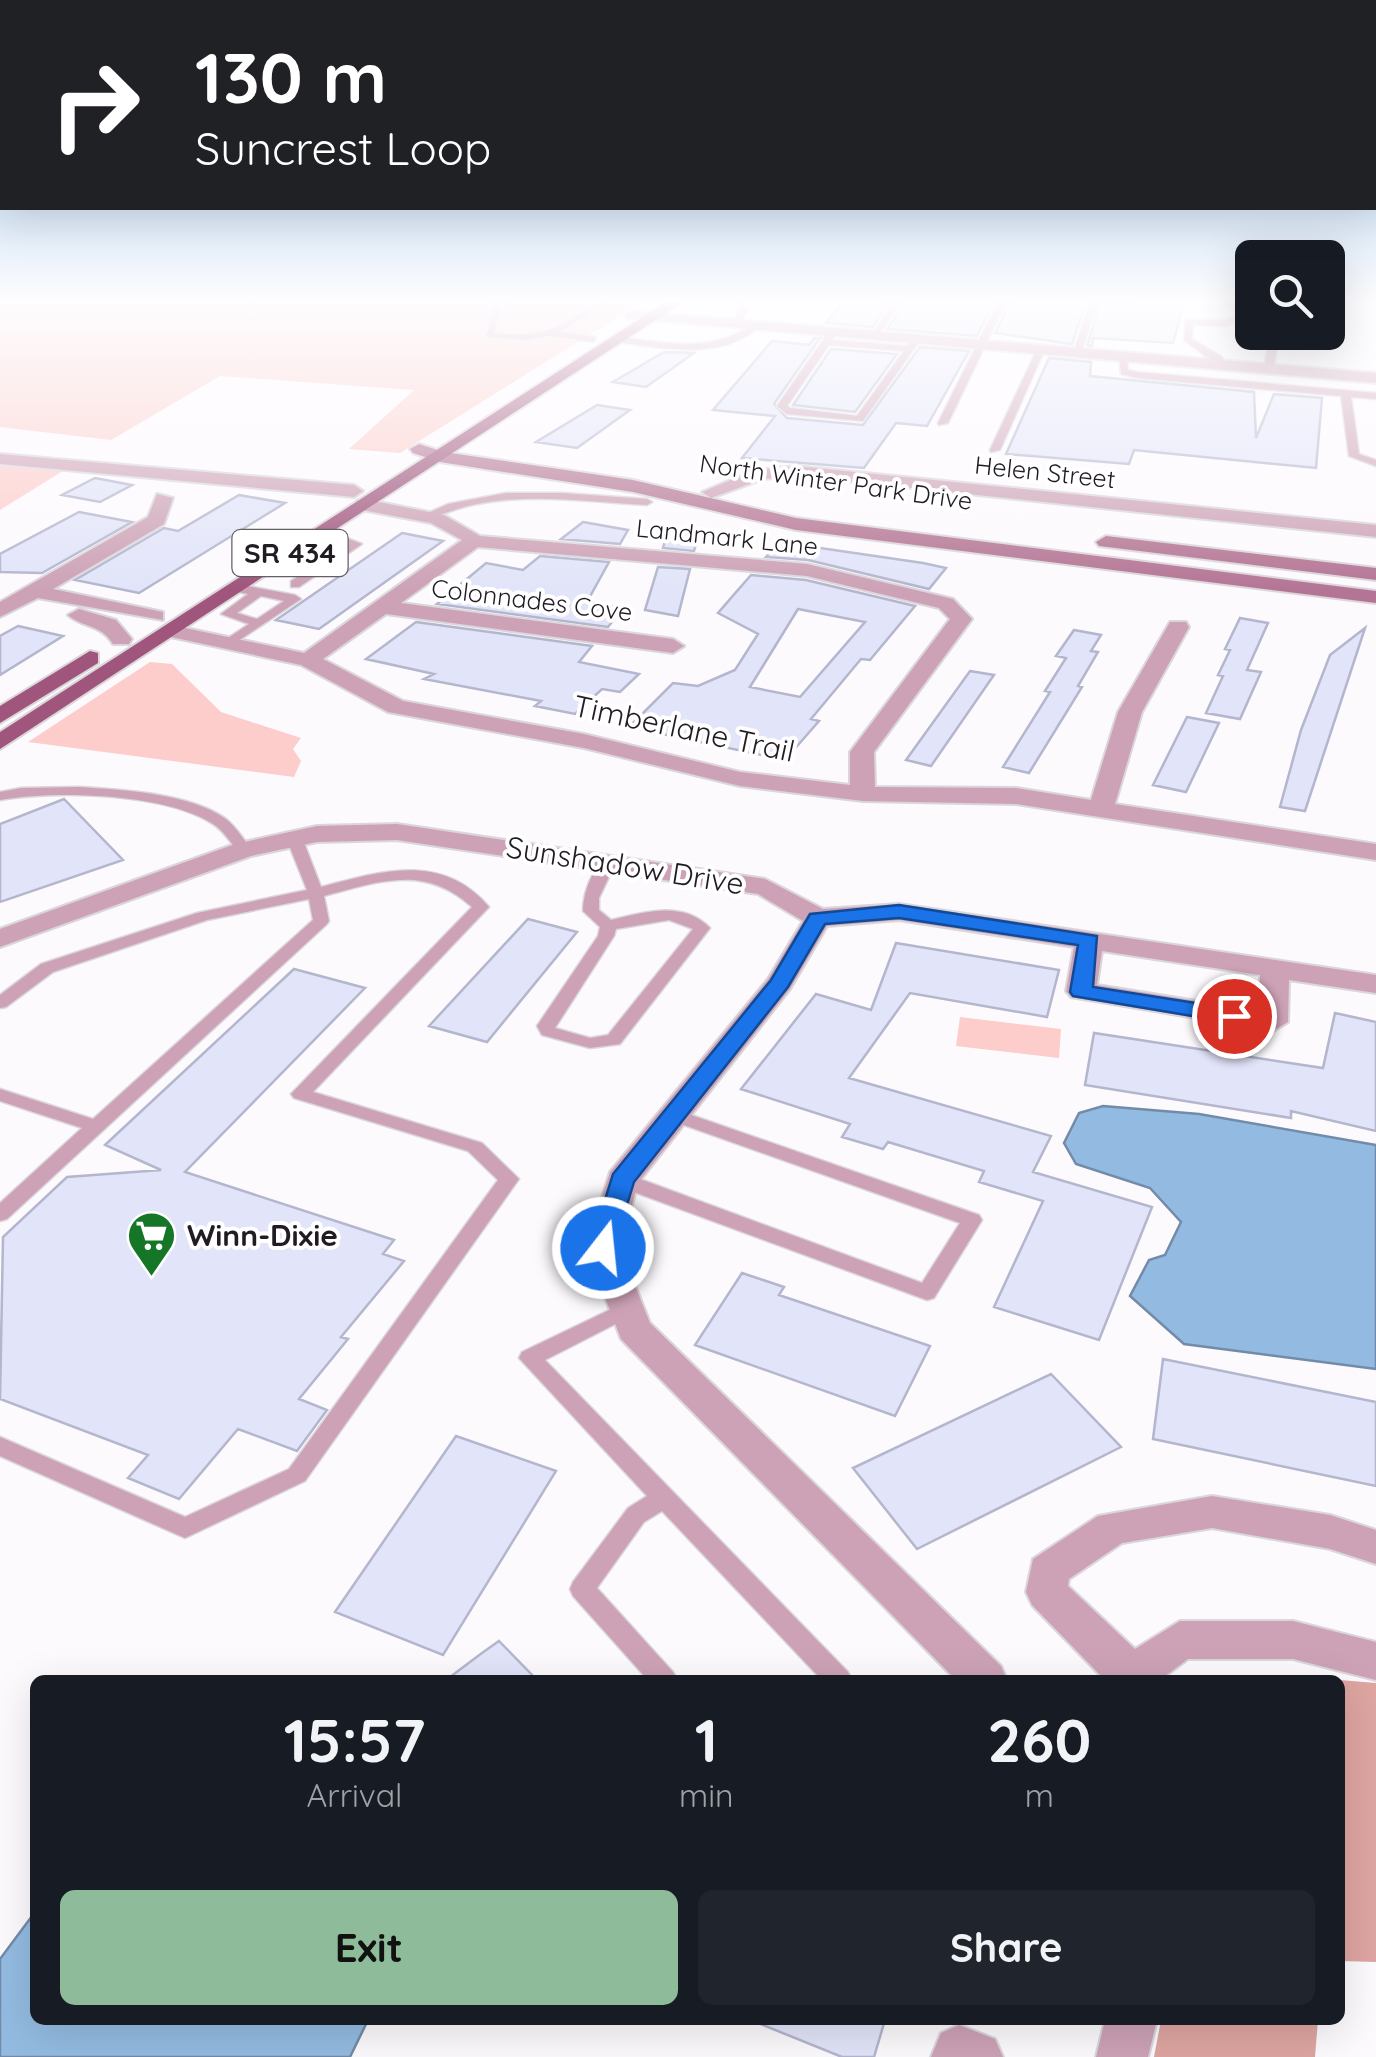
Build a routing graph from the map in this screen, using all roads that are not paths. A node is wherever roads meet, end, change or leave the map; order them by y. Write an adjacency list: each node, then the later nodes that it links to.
1 (505, 398): 9 (main road, SR 434)
2 (521, 398): 11 (main road, SR 434)
3 (787, 398): 4 (lane)
4 (875, 398)
5 (955, 398): 8 (lane)
6 (1019, 398): 10 (lane)
7 (1348, 398): 13 (lane)
8 (943, 423)
9 (419, 450): 11 (street, North Winter Park Drive); 16 (main road, SR 434)
10 (996, 450)
11 (445, 453): 14 (street, North Winter Park Drive); 16 (main road, SR 434); 24 (street, North Winter Park Drive)
12 (0, 459): 16 (street)
13 (1376, 463)
14 (711, 492): 20 (street, Helen Street); 22 (street, North Winter Park Drive)
15 (164, 498): 26 (street)
16 (358, 498): 18 (street); 19 (main road, SR 434); 29 (main road, SR 434)
17 (646, 502): 18 (lane)
18 (425, 516): 21 (street)
19 (322, 532): 23 (lane); 25 (main road, SR 434)
20 (1376, 532)
21 (474, 540): 28 (street); 38 (street, Landmark Lane)
22 (1376, 574)
23 (295, 584)
24 (1376, 597)
25 (243, 599): 29 (main road, SR 434); 30 (lane); 30 (lane)
26 (18, 601): 27 (street, Timberlane Trail)
27 (79, 607): 29 (street, Timberlane Trail); 33 (street, Timberlane Trail)
28 (384, 607): 34 (street, Colonnades Cove); 35 (street)
29 (164, 623): 32 (street, Timberlane Trail); 33 (main road, SR 434)
30 (258, 623): 32 (lane)
31 (1178, 627): 40 (street)
32 (229, 643): 35 (street, Timberlane Trail)
33 (131, 644): 36 (main road, SR 434); 37 (main road, SR 434)
34 (674, 646)
35 (308, 660): 38 (street, Timberlane Trail)
36 (0, 716)
37 (0, 742)
38 (863, 794): 40 (street, Timberlane Trail)
39 (0, 796): 43 (lane)
40 (1101, 807): 42 (street, Timberlane Trail)
41 (295, 840): 43 (street, Sunshadow Drive); 44 (street, Sunshadow Drive); 45 (lane)
42 (1374, 844)
43 (244, 850): 48 (street, Sunshadow Drive)
44 (607, 864): 46 (street, Sunshadow Drive); 47 (lane)
45 (316, 893): 52 (lane); 55 (lane); 59 (lane)
46 (818, 918): 49 (street); 54 (street)
47 (608, 926): 47 (lane)
48 (0, 938)
49 (1089, 940): 50 (street); 50 (street)
50 (1275, 969): 51 (street)
51 (1376, 984)
52 (0, 1003)
53 (0, 1095): 55 (lane)
54 (674, 1115): 56 (street); 56 (lane)
55 (96, 1126): 57 (lane)
56 (622, 1180): 58 (street)
57 (0, 1214)
58 (626, 1310): 60 (lane); 65 (street)
59 (0, 1446)
60 (664, 1497): 63 (lane); 64 (lane)
61 (1376, 1547): 66 (street)
62 (1376, 1661): 67 (street)
63 (659, 1675)
64 (832, 1675)
65 (980, 1675)
66 (1126, 1675)
67 (1131, 1675)
68 (1129, 2025): 71 (street)
69 (957, 2057): 70 (street)
70 (978, 2057)
71 (1122, 2057)

